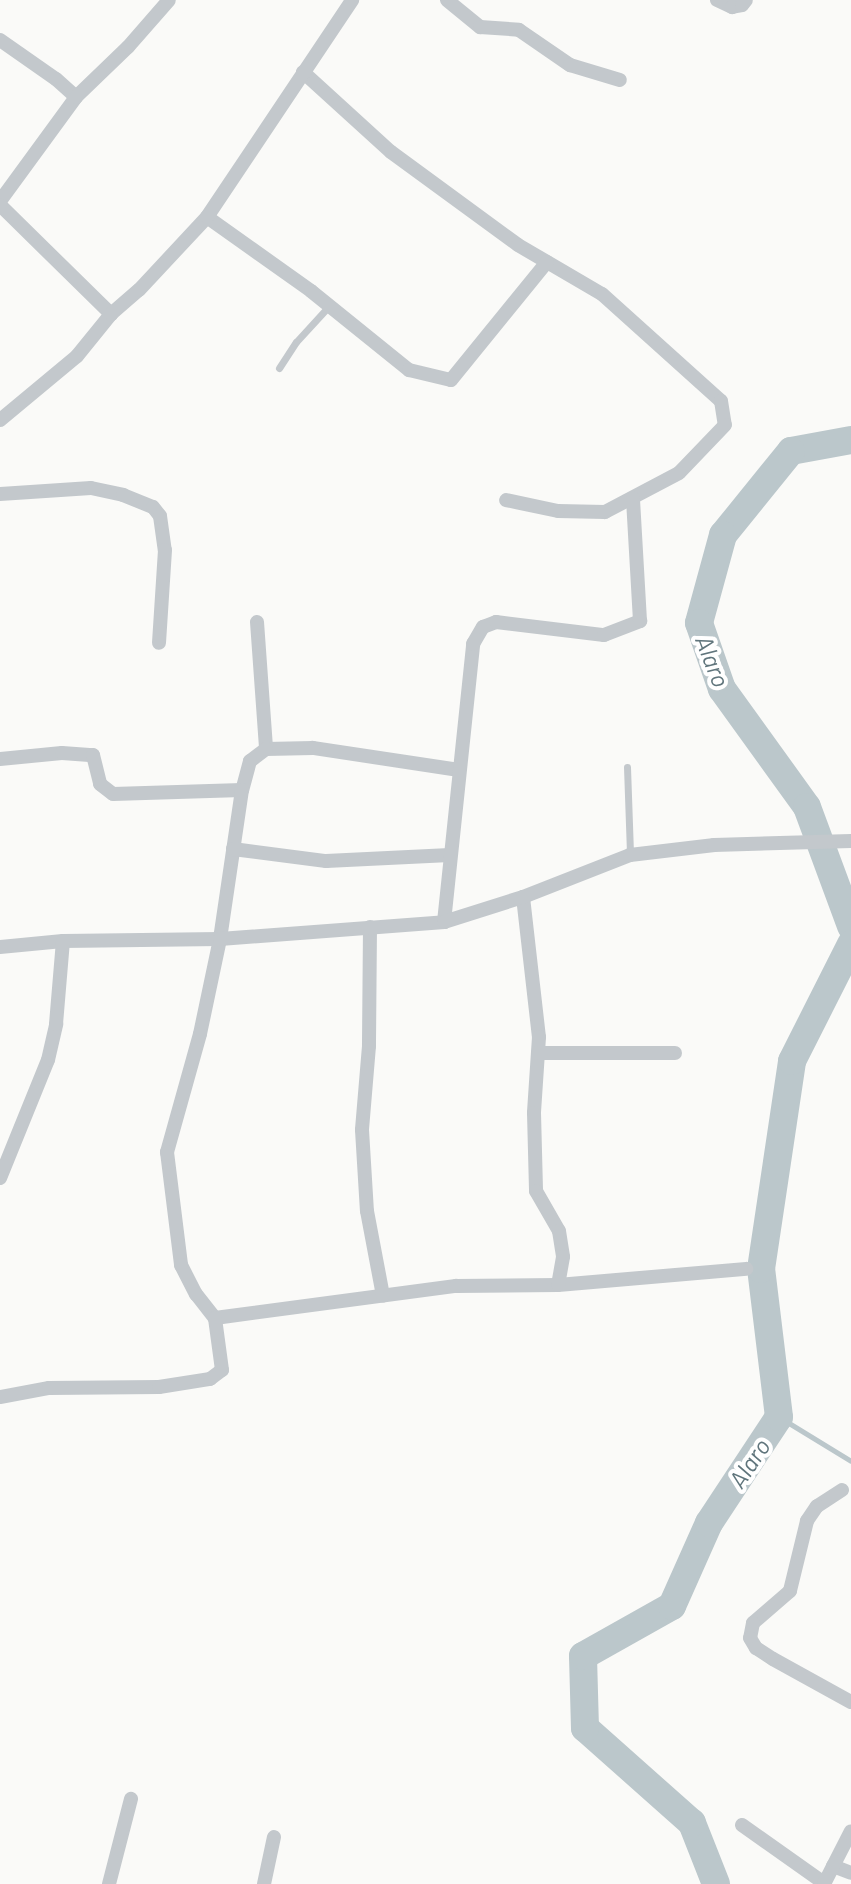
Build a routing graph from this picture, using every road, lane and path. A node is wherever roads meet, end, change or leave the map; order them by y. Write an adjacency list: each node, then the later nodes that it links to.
1 (169, 0): 9 (street)
2 (352, 0): 7 (street)
3 (447, 0): 8 (street)
4 (717, 0): 5 (street)
5 (746, 0)
6 (0, 40): 9 (street)
7 (303, 72): 11 (street); 12 (street)
8 (620, 80)
9 (76, 97): 10 (street)
10 (0, 203): 14 (street)
11 (207, 217): 13 (street); 14 (street)
12 (547, 262): 13 (street); 18 (street)
13 (329, 306): 15 (lane)
14 (111, 314): 16 (street)
15 (279, 368)
16 (0, 420)
17 (0, 494): 21 (street)
18 (633, 498): 19 (street); 25 (street)
19 (506, 500)
20 (257, 622): 22 (street)
21 (159, 643)
22 (266, 749): 25 (street); 26 (street)
23 (0, 759): 26 (street)
24 (627, 767): 30 (lane)
25 (459, 770): 29 (street)
26 (242, 790): 28 (street)
27 (845, 841): 30 (street)
28 (233, 849): 29 (street); 34 (street)
29 (450, 855): 32 (street)
30 (630, 855): 31 (street)
31 (523, 897): 32 (street); 37 (street)
32 (444, 922): 33 (street)
33 (370, 927): 34 (street); 42 (street)
34 (220, 939): 35 (street); 43 (street)
35 (63, 941): 36 (street); 39 (street)
36 (0, 947)
37 (538, 1053): 38 (street); 41 (street)
38 (675, 1053)
39 (0, 1178)
40 (746, 1269): 41 (street)
41 (558, 1285): 42 (street)
42 (383, 1296): 43 (street)
43 (215, 1318): 44 (street)
44 (0, 1397)
45 (842, 1490): 46 (street)
46 (851, 1702)
47 (131, 1799): 54 (street)
48 (742, 1825): 53 (street)
49 (851, 1831): 51 (street)
50 (274, 1837): 55 (street)
51 (833, 1866): 52 (street); 53 (street)
52 (851, 1873)
53 (824, 1883)
54 (109, 1884)
55 (264, 1884)

